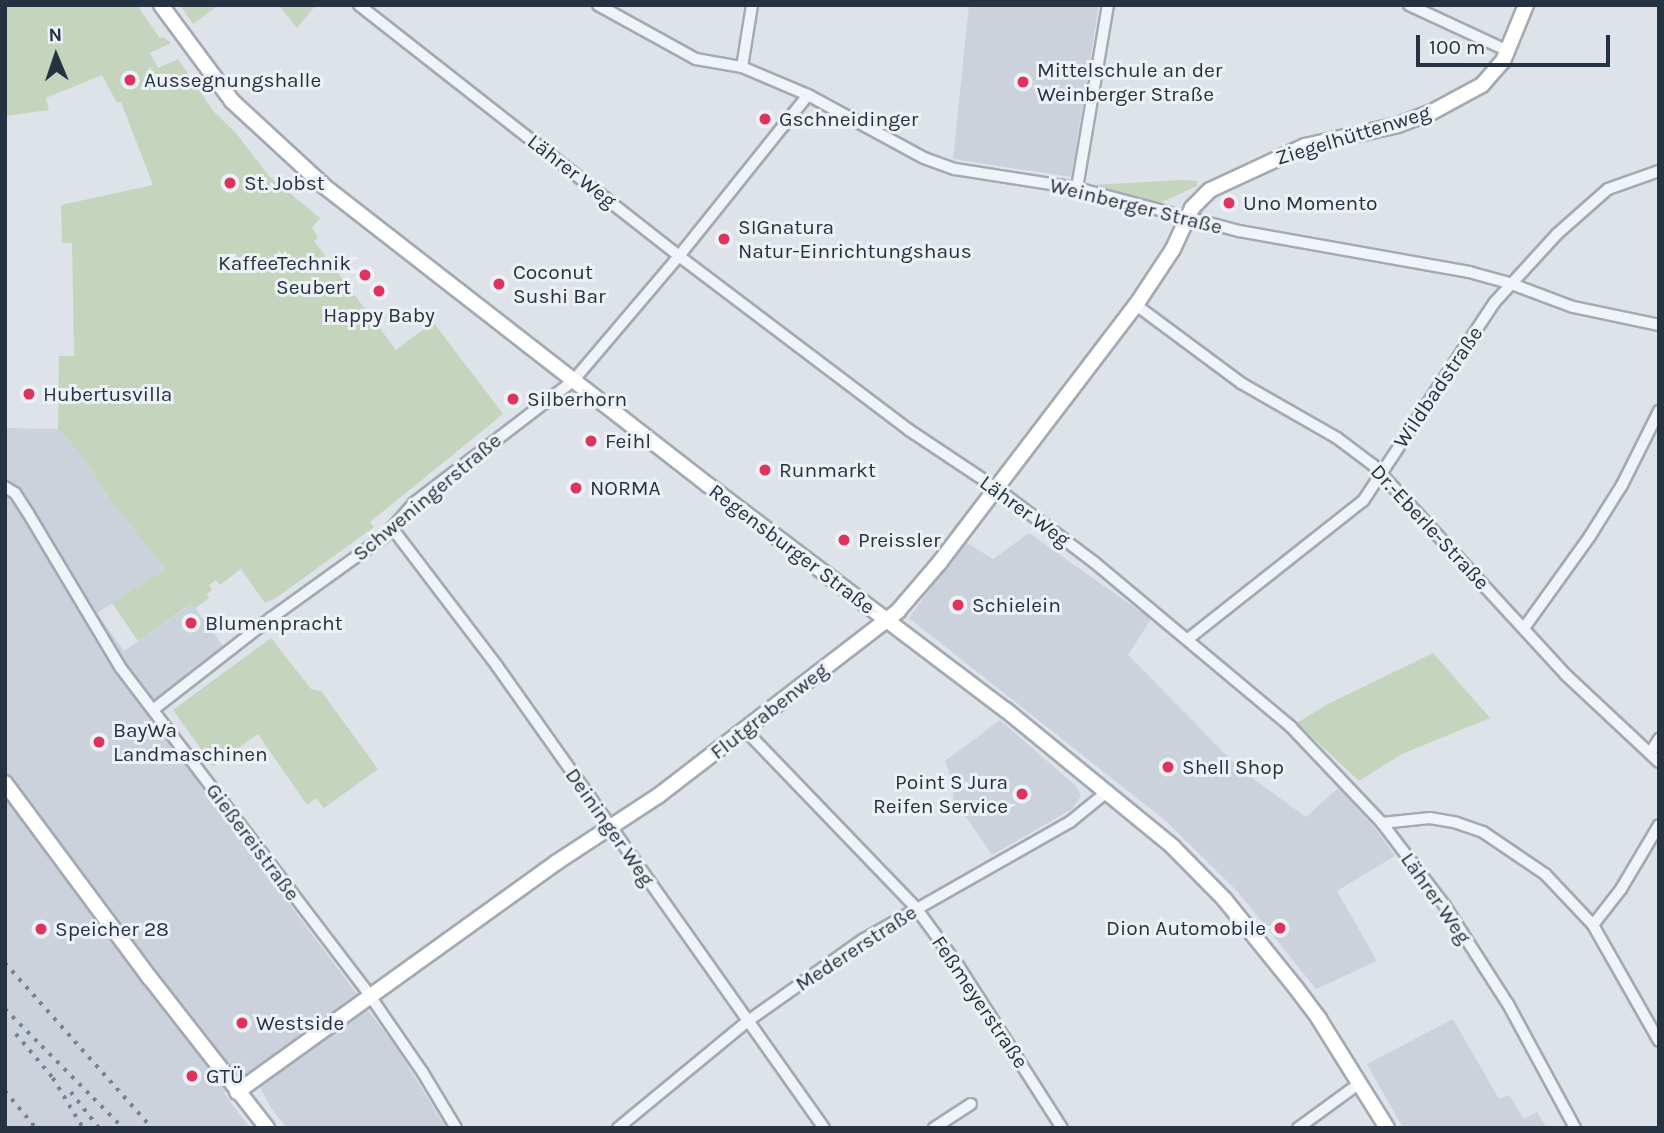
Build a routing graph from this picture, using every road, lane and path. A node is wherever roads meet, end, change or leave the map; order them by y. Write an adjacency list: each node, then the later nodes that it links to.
1 (161, 5): 18 (street, Regensburger Straße)
2 (359, 5): 14 (street, Lährer Weg)
3 (598, 5): 9 (street, Weinberger Straße)
4 (752, 5): 9 (street)
5 (1108, 5): 12 (street)
6 (1409, 5): 8 (street)
7 (1526, 5): 8 (street, Ziegelhüttenweg)
8 (1508, 51): 13 (street, Ziegelhüttenweg)
9 (742, 67): 10 (street, Weinberger Straße)
10 (808, 95): 12 (street, Weinberger Straße); 14 (street, Schweningerstraße)
11 (1659, 171): 15 (street, Wildbadstraße)
12 (1077, 188): 13 (street, Weinberger Straße)
13 (1188, 217): 15 (street, Weinberger Straße); 16 (street, Flutgrabenweg)
14 (679, 256): 18 (street, Schweningerstraße); 22 (street, Lährer Weg)
15 (1509, 283): 17 (street, Weinberger Straße); 20 (street, Wildbadstraße)
16 (1136, 305): 20 (street, Dr.-Eberle-Straße); 22 (street, Flutgrabenweg)
17 (1659, 325)
18 (573, 380): 23 (street, Schweningerstraße); 24 (street, Regensburger Straße)
19 (1659, 411): 25 (street)
20 (1383, 474): 25 (street, Dr.-Eberle-Straße); 26 (street, Wildbadstraße)
21 (5, 487): 27 (street, Gießereistraße)
22 (996, 488): 24 (street, Flutgrabenweg); 26 (street, Lährer Weg)
23 (392, 528): 27 (street, Schweningerstraße); 36 (street, Deininger Weg)
24 (886, 621): 28 (street, Flutgrabenweg); 33 (street, Regensburger Straße)
25 (1524, 628): 30 (street, Dr.-Eberle-Straße)
26 (1188, 639): 34 (street, Lährer Weg)
27 (154, 709): 39 (street, Gießereistraße)
28 (745, 730): 36 (street, Flutgrabenweg); 37 (street, Feßmeyerstraße)
29 (1659, 739): 30 (street)
30 (1650, 753): 31 (street, Dr.-Eberle-Straße)
31 (1659, 762)
32 (5, 783): 43 (street)
33 (1108, 791): 37 (street, Medererstraße); 42 (street, Regensburger Straße)
34 (1382, 823): 38 (street); 53 (street, Lährer Weg)
35 (1659, 825): 38 (street)
36 (608, 827): 39 (street, Flutgrabenweg); 40 (street, Deininger Weg)
37 (916, 908): 40 (street, Medererstraße); 50 (street, Feßmeyerstraße)
38 (1593, 925): 41 (street)
39 (371, 997): 43 (street, Flutgrabenweg); 46 (street, Gießereistraße)
40 (748, 1021): 47 (street, Medererstraße); 48 (street, Deininger Weg)
41 (1659, 1041)
42 (1360, 1083): 51 (street); 52 (street, Regensburger Straße)
43 (237, 1092): 45 (street)
44 (971, 1104): 49 (street)
45 (267, 1128)
46 (456, 1128)
47 (618, 1128)
48 (824, 1128)
49 (934, 1128)
50 (1062, 1128)
51 (1298, 1128)
52 (1387, 1128)
53 (1575, 1128)

